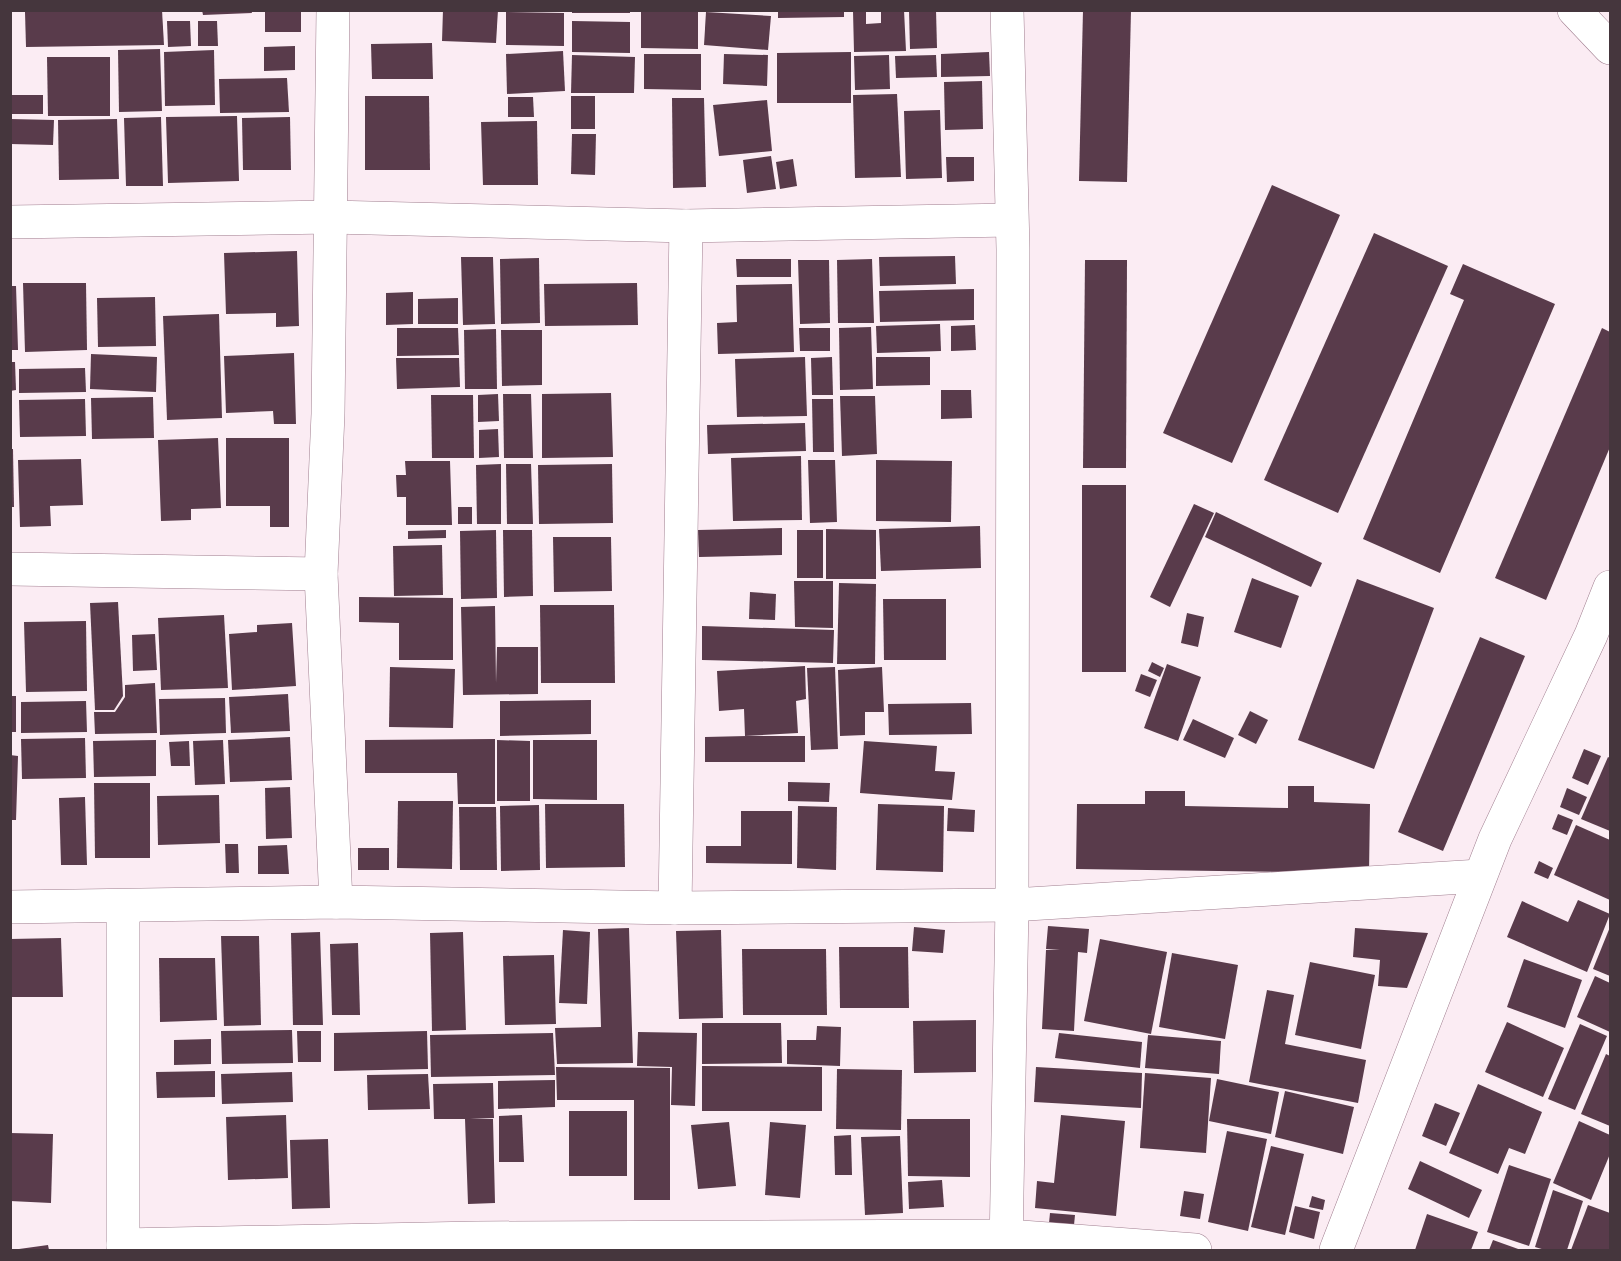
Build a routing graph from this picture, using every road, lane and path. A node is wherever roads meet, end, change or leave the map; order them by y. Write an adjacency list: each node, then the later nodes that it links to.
1 (333, 10): 5 (street)
2 (1007, 10): 6 (street)
3 (1574, 10): 4 (street)
4 (1611, 48)
5 (331, 217): 7 (street); 8 (street); 10 (street)
6 (1011, 220): 8 (street); 15 (street)
7 (10, 222)
8 (686, 226): 18 (street)
9 (10, 569): 10 (street)
10 (321, 574): 14 (street)
11 (1611, 587): 12 (street)
12 (1600, 639): 13 (street)
13 (1480, 876): 15 (street); 23 (street)
14 (336, 902): 16 (street); 18 (street)
15 (1012, 905): 18 (street); 20 (street)
16 (123, 906): 17 (street); 21 (street)
17 (10, 907)
18 (675, 908)
19 (476, 1244): 20 (street); 21 (street)
20 (1006, 1244): 22 (street)
21 (123, 1248)
22 (1195, 1251)
23 (1336, 1251)

